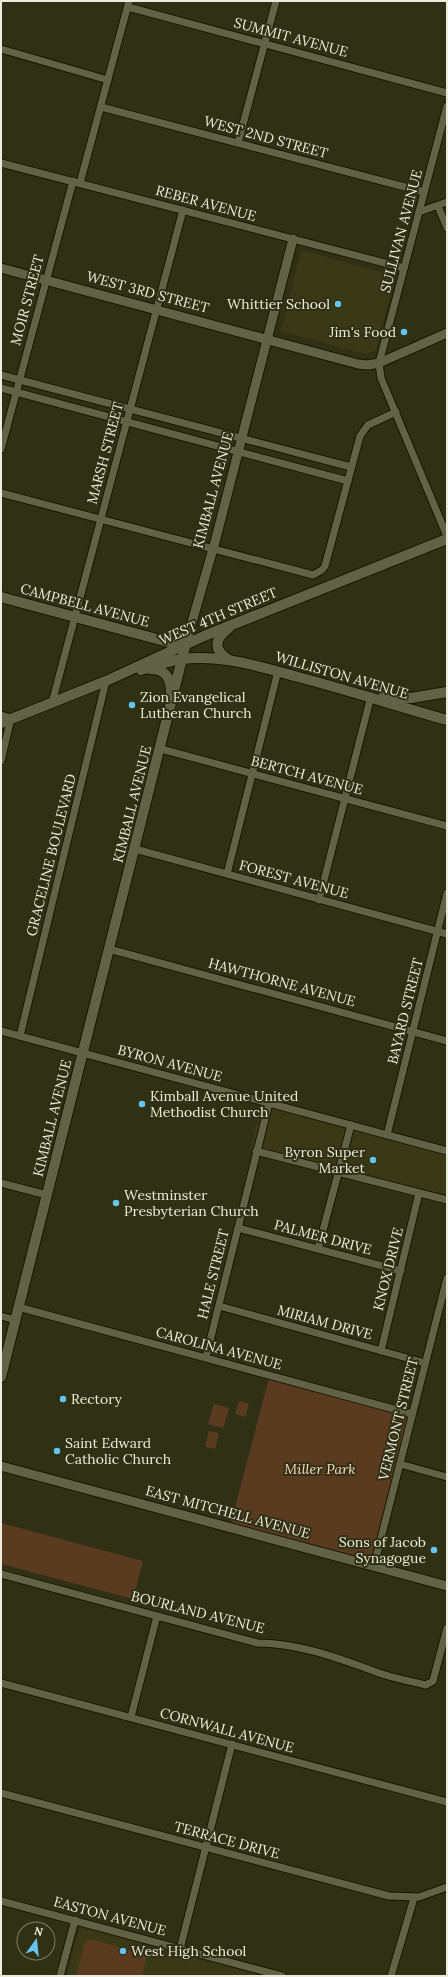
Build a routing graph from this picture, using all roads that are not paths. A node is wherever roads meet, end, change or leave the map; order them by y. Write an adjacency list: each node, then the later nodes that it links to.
1 (276, 1): 3 (street)
2 (128, 4): 3 (street, SUMMIT AVENUE); 5 (street, MOIR STREET)
3 (264, 43): 6 (street, SUMMIT AVENUE); 9 (street)
4 (1, 49): 5 (street)
5 (108, 80): 8 (street, MOIR STREET)
6 (447, 93)
7 (447, 106): 12 (street, SULLIVAN AVENUE)
8 (100, 107): 9 (street, WEST 2ND STREET); 11 (street, MOIR STREET)
9 (238, 143): 12 (street, WEST 2ND STREET)
10 (1, 163): 11 (street, REBER AVENUE)
11 (76, 182): 15 (street, REBER AVENUE); 21 (street, MOIR STREET)
12 (424, 192): 16 (street, SULLIVAN AVENUE)
13 (447, 202): 14 (street)
14 (438, 206): 16 (street); 17 (street)
15 (183, 210): 18 (street, REBER AVENUE); 22 (street, MARSH STREET)
16 (419, 212): 20 (street, SULLIVAN AVENUE)
17 (447, 228)
18 (293, 239): 20 (street, REBER AVENUE); 24 (street, KIMBALL AVENUE)
19 (1, 268): 21 (street, WEST 3RD STREET)
20 (404, 268): 25 (street, SULLIVAN AVENUE)
21 (46, 280): 22 (street, WEST 3RD STREET); 27 (street, MOIR STREET)
22 (157, 309): 24 (street, WEST 3RD STREET); 30 (street, MARSH STREET)
23 (447, 333): 25 (street, WEST 3RD STREET)
24 (267, 338): 25 (street, WEST 3RD STREET); 33 (street, KIMBALL AVENUE)
25 (379, 363): 31 (street)
26 (1, 374): 27 (street)
27 (20, 380): 29 (street, MOIR STREET); 30 (street)
28 (1, 388): 29 (street)
29 (16, 392): 32 (street); 34 (street, MOIR STREET)
30 (130, 409): 32 (street, MARSH STREET); 33 (street)
31 (396, 412): 36 (street); 40 (street)
32 (127, 422): 35 (street); 39 (street, MARSH STREET)
33 (241, 438): 35 (street, KIMBALL AVENUE); 36 (street)
34 (1, 449)
35 (238, 452): 37 (street); 41 (street, KIMBALL AVENUE)
36 (351, 467): 37 (street)
37 (348, 481): 41 (street)
38 (1, 493): 39 (street)
39 (101, 520): 41 (street); 43 (street, MARSH STREET)
40 (447, 537): 44 (main road, WEST 4TH STREET)
41 (213, 549): 45 (street, KIMBALL AVENUE)
42 (1, 597): 43 (main road, CAMPBELL AVENUE)
43 (75, 616): 45 (main road, CAMPBELL AVENUE); 53 (street, MARSH STREET)
44 (239, 622): 45 (main road, WEST 4TH STREET); 47 (main road)
45 (186, 643): 46 (main road, KIMBALL AVENUE); 50 (main road, WEST 4TH STREET)
46 (182, 659): 47 (main road, WILLISTON AVENUE); 48 (main road, WILLISTON AVENUE); 54 (main road, KIMBALL AVENUE)
47 (229, 660): 49 (main road, WILLISTON AVENUE)
48 (142, 670): 50 (main road, WILLISTON AVENUE); 54 (main road)
49 (278, 671): 52 (main road, WILLISTON AVENUE); 60 (street)
50 (106, 680): 53 (main road, WEST 4TH STREET); 72 (street, GRACELINE BOULEVARD)
51 (447, 692): 52 (main road)
52 (371, 696): 56 (main road, WILLISTON AVENUE); 61 (street)
53 (52, 703): 55 (main road, WEST 4TH STREET)
54 (171, 705): 58 (main road, KIMBALL AVENUE)
55 (6, 717): 57 (main road, WEST 4TH STREET); 59 (street)
56 (447, 720)
57 (1, 723)
58 (160, 749): 60 (street, BERTCH AVENUE); 63 (main road, KIMBALL AVENUE)
59 (1, 761)
60 (252, 773): 61 (street, BERTCH AVENUE); 64 (street)
61 (345, 798): 62 (street, BERTCH AVENUE); 66 (street)
62 (447, 826)
63 (135, 849): 64 (street, FOREST AVENUE); 69 (main road, KIMBALL AVENUE)
64 (227, 874): 66 (street, FOREST AVENUE)
65 (447, 893): 67 (street, BAYARD STREET)
66 (319, 900): 67 (street, FOREST AVENUE)
67 (438, 932): 68 (street, FOREST AVENUE); 71 (street, BAYARD STREET)
68 (447, 934)
69 (109, 949): 71 (street, HAWTHORNE AVENUE); 74 (main road, KIMBALL AVENUE)
70 (1, 1031): 72 (street, BYRON AVENUE)
71 (413, 1032): 73 (street, HAWTHORNE AVENUE); 77 (street, BAYARD STREET)
72 (20, 1036): 74 (street, BYRON AVENUE)
73 (447, 1041)
74 (83, 1052): 75 (street, BYRON AVENUE); 83 (main road, KIMBALL AVENUE)
75 (270, 1103): 76 (street, BYRON AVENUE); 79 (street, HALE STREET)
76 (351, 1125): 77 (street, BYRON AVENUE); 80 (street)
77 (387, 1135): 78 (street, BYRON AVENUE)
78 (447, 1151)
79 (256, 1152): 80 (street); 85 (street, HALE STREET)
80 (338, 1172): 82 (street); 86 (street)
81 (1, 1183): 83 (street)
82 (419, 1193): 84 (street); 87 (street, KNOX DRIVE)
83 (47, 1195): 90 (main road, KIMBALL AVENUE)
84 (447, 1200)
85 (238, 1228): 86 (street, PALMER DRIVE); 89 (street, HALE STREET)
86 (318, 1249): 87 (street, PALMER DRIVE)
87 (401, 1271): 93 (street, KNOX DRIVE)
88 (447, 1278): 95 (street, VERMONT STREET)
89 (219, 1306): 93 (street, MIRIAM DRIVE); 94 (street, HALE STREET)
90 (18, 1307): 92 (main road, KIMBALL AVENUE); 94 (street, CAROLINA AVENUE)
91 (1, 1316): 92 (street)
92 (15, 1320): 96 (main road, KIMBALL AVENUE)
93 (381, 1350): 95 (street, MIRIAM DRIVE)
94 (206, 1357): 97 (street, CAROLINA AVENUE)
95 (425, 1362): 97 (street, VERMONT STREET)
96 (1, 1377)
97 (412, 1414): 98 (street, VERMONT STREET)
98 (400, 1464): 100 (street); 101 (street, VERMONT STREET)
99 (1, 1466): 101 (street, EAST MITCHELL AVENUE)
100 (447, 1477)
101 (374, 1566): 103 (street, EAST MITCHELL AVENUE)
102 (1, 1574): 104 (street, BOURLAND AVENUE)
103 (447, 1586)
104 (157, 1616): 105 (street, BOURLAND AVENUE); 107 (street)
105 (447, 1628)
106 (1, 1683): 107 (street, CORNWALL AVENUE)
107 (131, 1717): 108 (street, CORNWALL AVENUE)
108 (232, 1744): 110 (street, CORNWALL AVENUE); 111 (street)
109 (1, 1793): 111 (street, TERRACE DRIVE)
110 (447, 1802)
111 (205, 1848): 113 (street, TERRACE DRIVE); 116 (street)
112 (447, 1887): 113 (street, TERRACE DRIVE)
113 (414, 1898): 119 (street)
114 (1, 1901): 115 (street, EASTON AVENUE)
115 (75, 1920): 116 (street, EASTON AVENUE); 117 (street)
116 (180, 1949): 118 (street, EASTON AVENUE)
117 (60, 1976)
118 (282, 1976)
119 (391, 1976)

